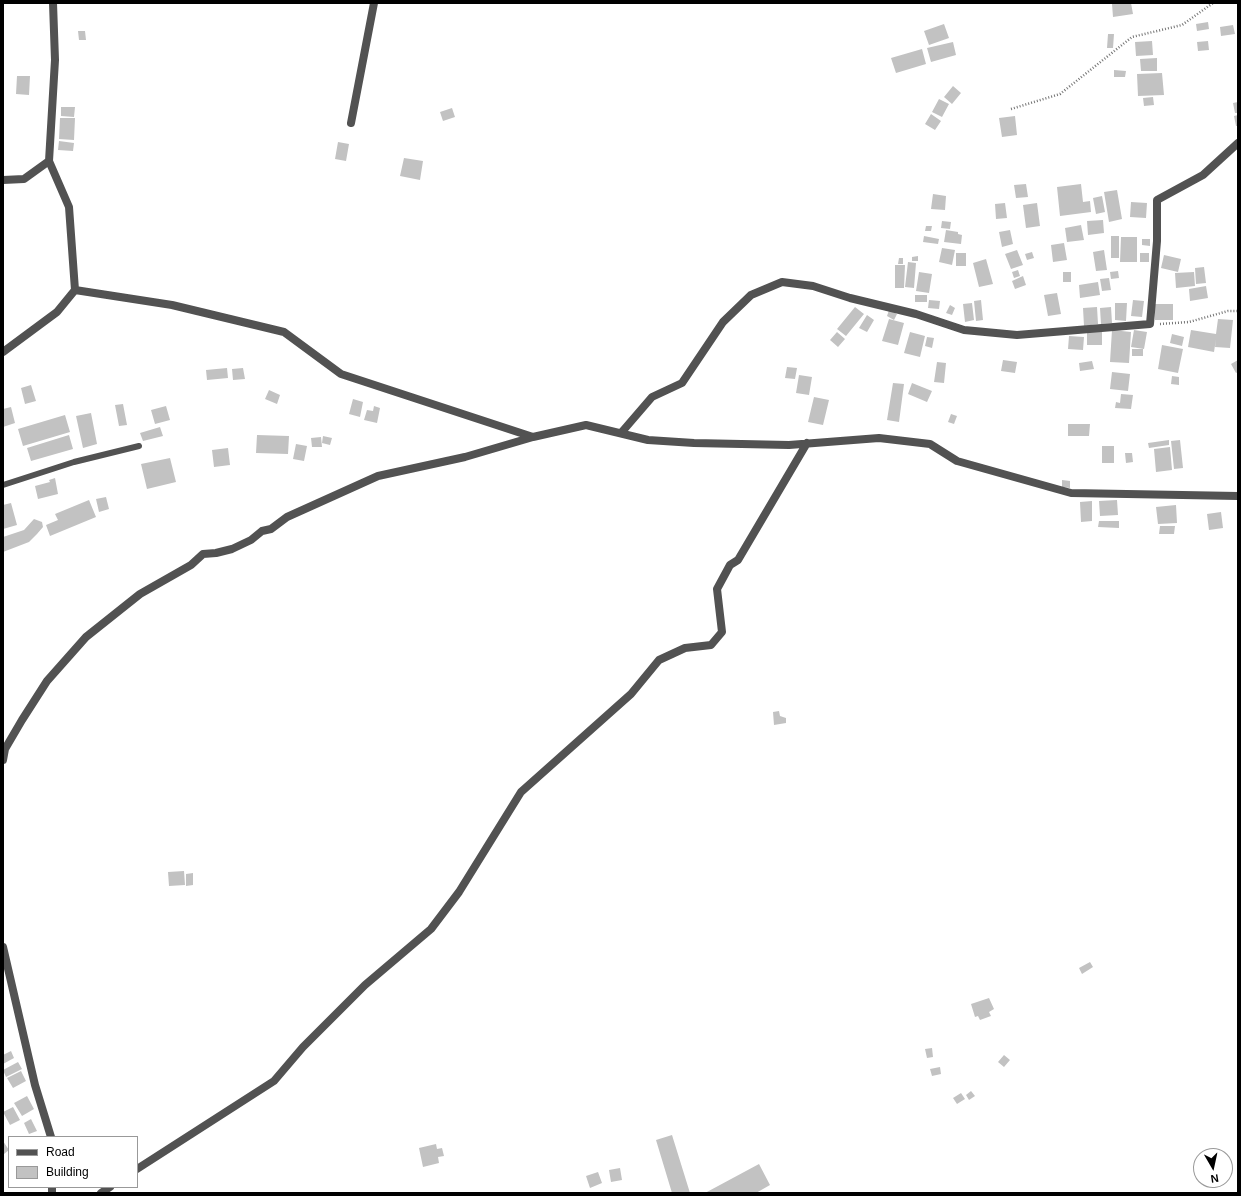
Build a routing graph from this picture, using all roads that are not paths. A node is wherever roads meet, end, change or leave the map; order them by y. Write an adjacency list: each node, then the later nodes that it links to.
1 (53, 3): 5 (street)
2 (374, 3): 3 (street)
3 (351, 123)
4 (1238, 143): 9 (street)
5 (49, 161): 6 (street); 7 (street)
6 (3, 180)
7 (75, 290): 8 (street); 10 (street)
8 (3, 352)
9 (621, 433): 10 (street); 11 (street)
10 (533, 437): 15 (street)
11 (806, 443): 14 (street); 18 (street)
12 (139, 446): 13 (lane)
13 (3, 485)
14 (1238, 496)
15 (3, 760)
16 (3, 947): 17 (street)
17 (51, 1136)
18 (138, 1168)

